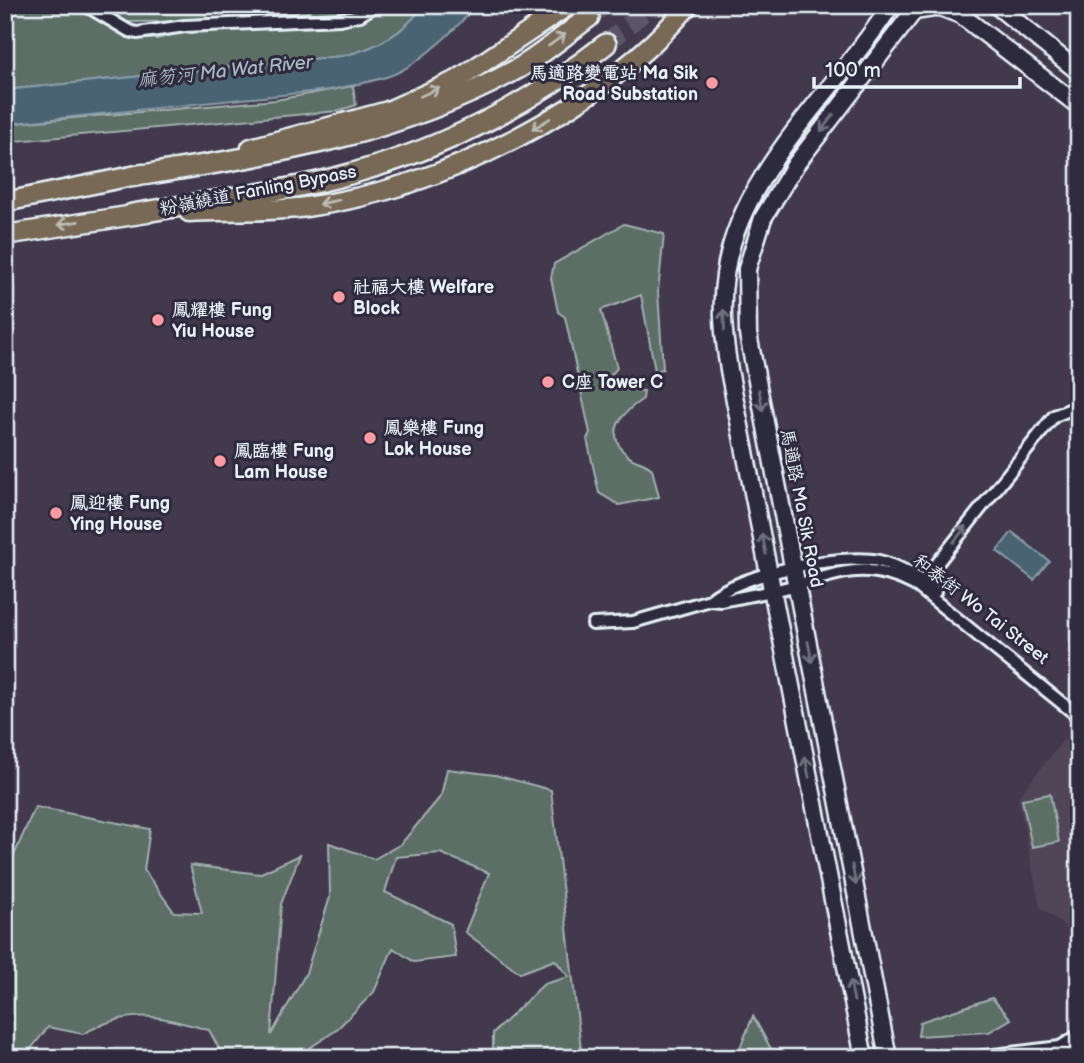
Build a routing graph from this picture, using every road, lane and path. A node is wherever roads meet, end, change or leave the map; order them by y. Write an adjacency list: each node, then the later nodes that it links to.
1 (85, 5): 2 (street)
2 (376, 5)
3 (569, 5): 12 (main road, one-way to 3)
4 (690, 5): 14 (main road, one-way to 14)
5 (891, 5): 18 (main road, one-way to 5)
6 (996, 5): 10 (main road)
7 (955, 10): 11 (main road); 17 (main road, 馬適路 Ma Sik Road, one-way to 17)
8 (589, 18): 12 (highway, 粉嶺繞道 Fanling Bypass, one-way to 8)
9 (606, 44): 14 (highway, 粉嶺繞道 Fanling Bypass)
10 (1079, 72)
11 (1079, 106)
12 (130, 177): 13 (main road, 粉嶺繞道 Fanling Bypass)
13 (5, 202)
14 (132, 214): 15 (main road, 粉嶺繞道 Fanling Bypass, one-way to 15)
15 (5, 235)
16 (1079, 406): 19 (street, one-way to 16)
17 (796, 577): 18 (street, 和泰街 Wo Tai Street); 18 (street, 和泰街 Wo Tai Street); 19 (street, 和泰街 Wo Tai Street); 19 (street, 和泰街 Wo Tai Street); 28 (main road, 馬適路 Ma Sik Road, one-way to 28)
18 (771, 583): 20 (street); 20 (street); 27 (main road, one-way to 18)
19 (920, 584): 22 (street, 和泰街 Wo Tai Street); 23 (street, 和泰街 Wo Tai Street)
20 (710, 600): 21 (street)
21 (593, 625)
22 (1079, 708)
23 (1079, 717)
24 (1079, 1035): 25 (street)
25 (1060, 1047): 26 (street); 29 (street)
26 (1079, 1049)
27 (864, 1058)
28 (888, 1058)
29 (969, 1058)

